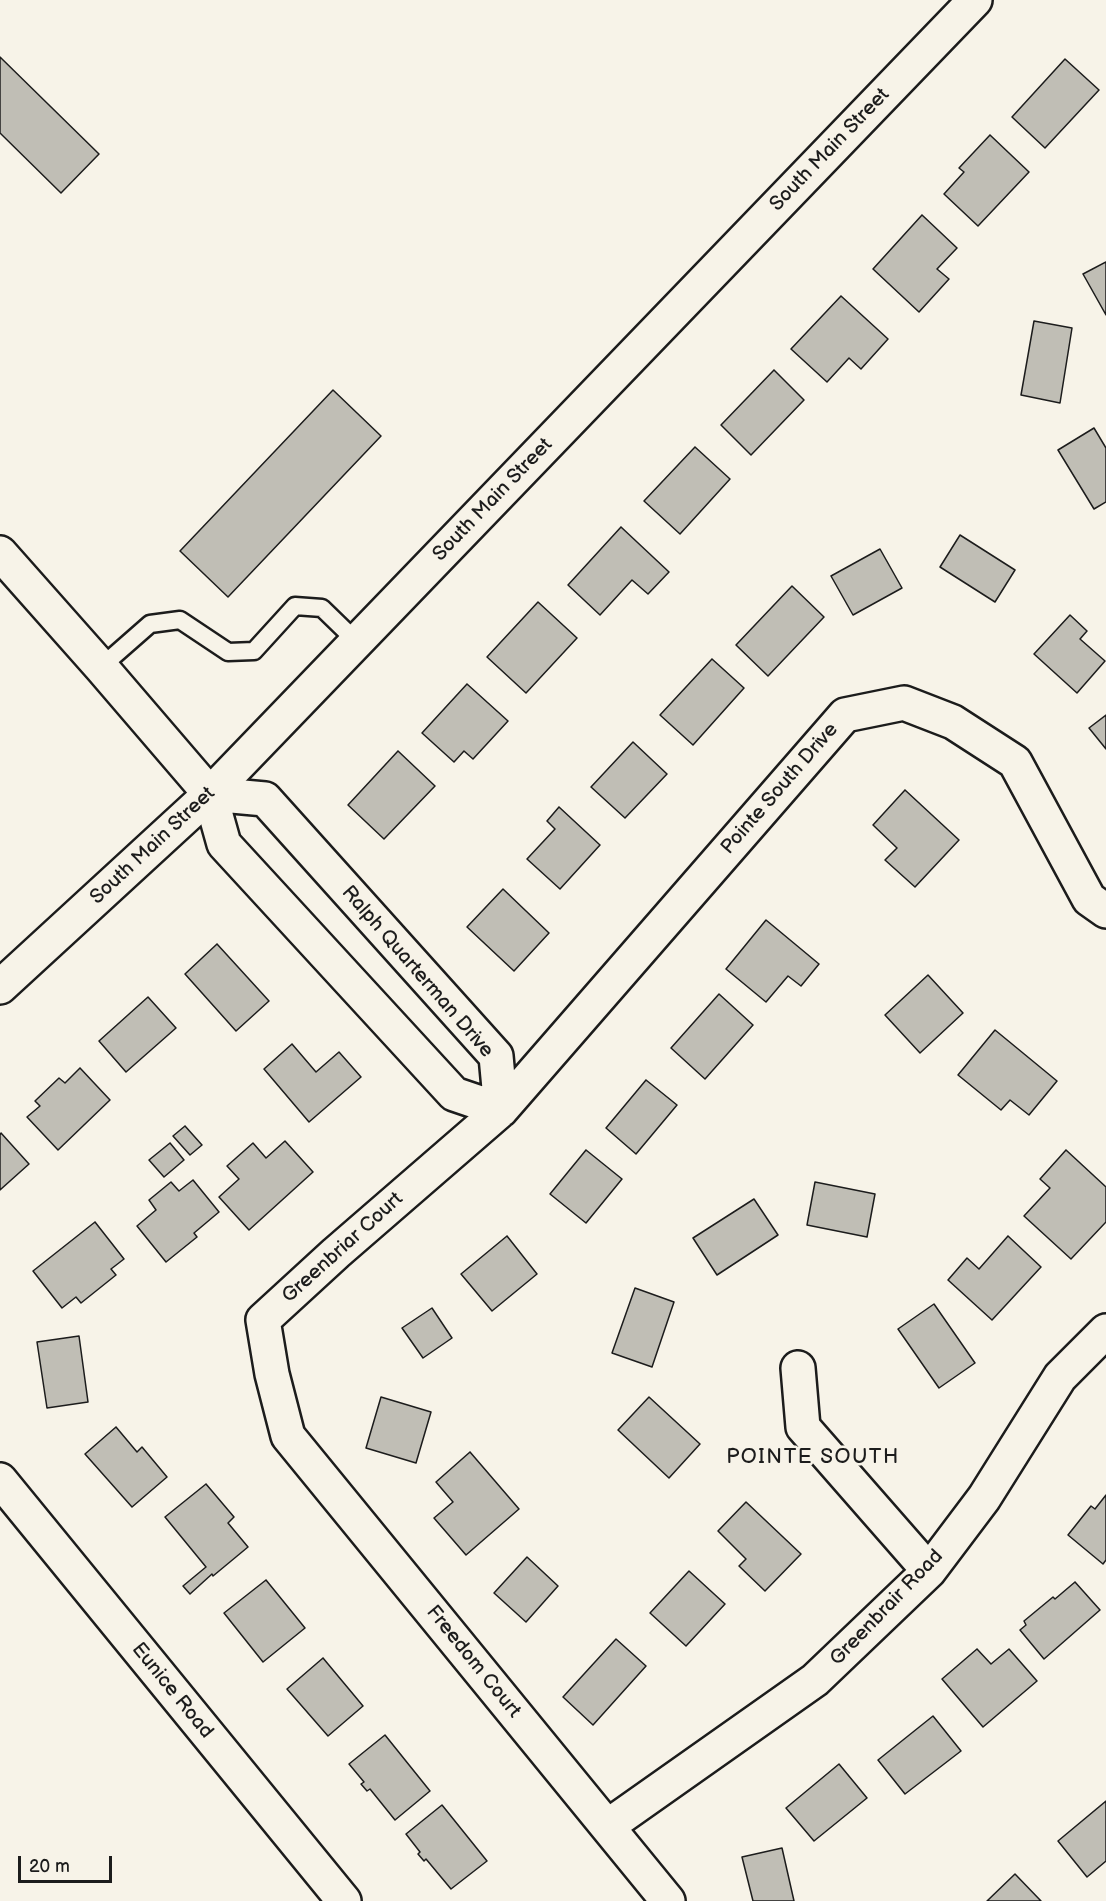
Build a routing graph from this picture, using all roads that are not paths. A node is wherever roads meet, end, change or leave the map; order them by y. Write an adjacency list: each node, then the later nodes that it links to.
1 (975, 0): 3 (street, South Main Street)
2 (0, 553): 4 (street)
3 (357, 642): 4 (lane); 5 (street, South Main Street)
4 (101, 667): 5 (street)
5 (210, 794): 7 (street, South Main Street); 8 (street); 8 (street, Ralph Quarterman Drive)
6 (1106, 911): 8 (street, Pointe South Drive)
7 (0, 987)
8 (501, 1110): 11 (street, Greenbriar Court)
9 (1106, 1331): 13 (street, Greenbrair Road)
10 (798, 1368): 13 (street)
11 (284, 1419): 14 (street, Freedom Court)
12 (0, 1480): 15 (street, Eunice Road)
13 (929, 1571): 14 (street, Greenbrair Road)
14 (608, 1827): 16 (street, Freedom Court)
15 (344, 1901)
16 (668, 1901)

